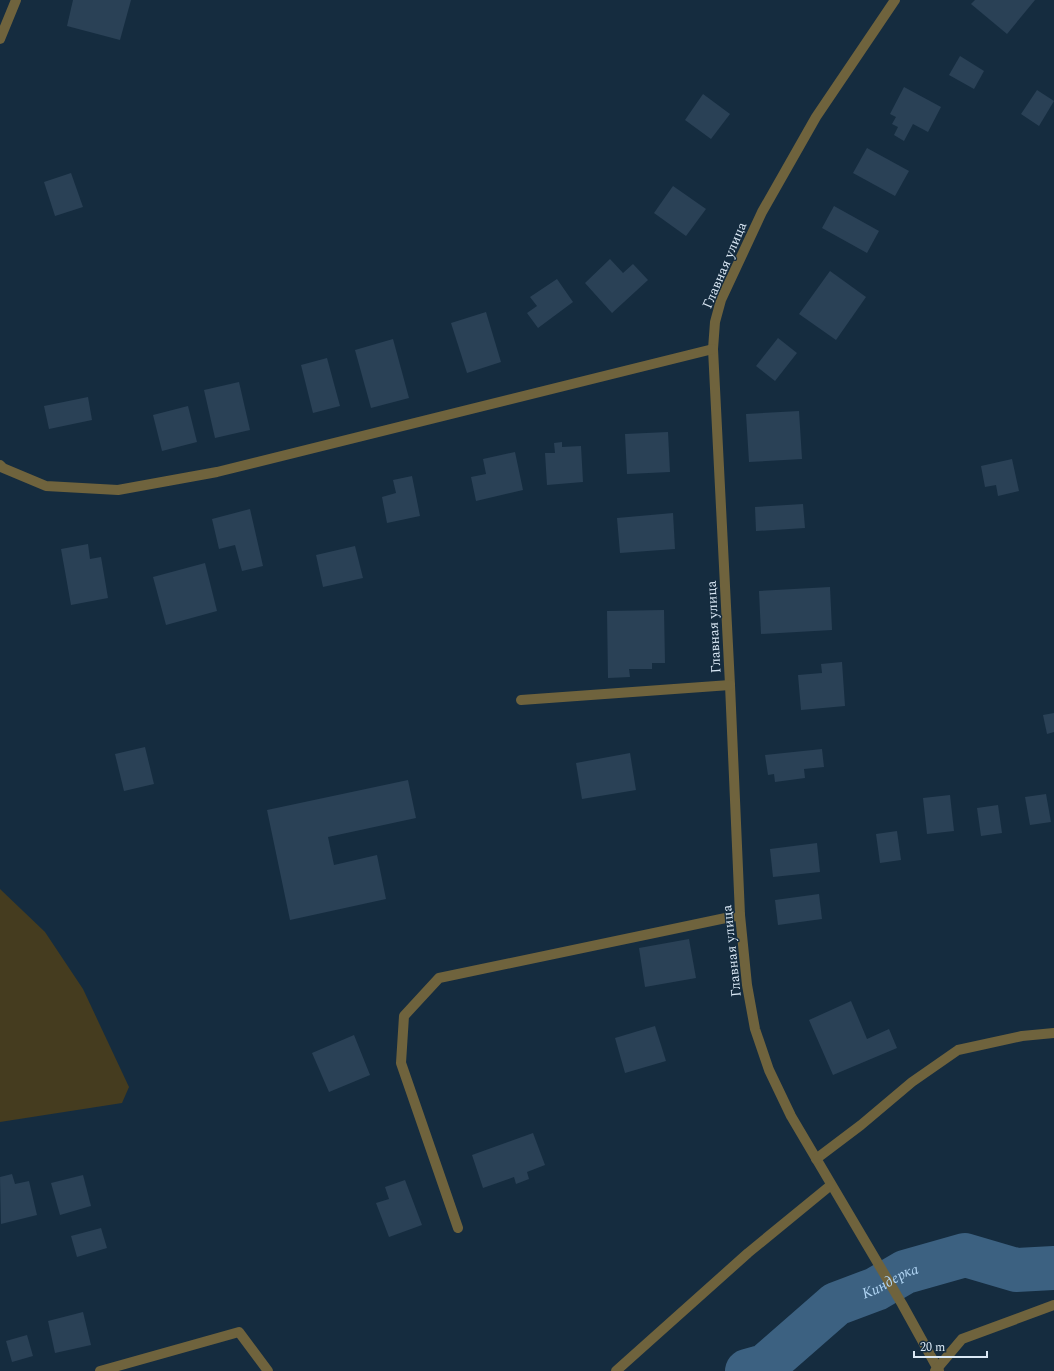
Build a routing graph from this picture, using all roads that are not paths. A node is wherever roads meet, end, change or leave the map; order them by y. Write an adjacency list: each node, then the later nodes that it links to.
1 (16, 0): 3 (street)
2 (895, 0): 4 (street, Главная улица)
3 (0, 39)
4 (713, 349): 5 (street); 6 (street, Главная улица)
5 (0, 465)
6 (730, 685): 7 (street); 8 (street, Главная улица)
7 (520, 700)
8 (740, 915): 10 (street, Главная улица); 12 (street)
9 (1054, 1033): 10 (street)
10 (816, 1159): 11 (street, Главная улица)
11 (831, 1186): 14 (street, Главная улица); 17 (street)
12 (458, 1228)
13 (1054, 1305): 14 (street)
14 (937, 1370)
15 (100, 1371): 16 (street)
16 (268, 1371)
17 (616, 1371)

